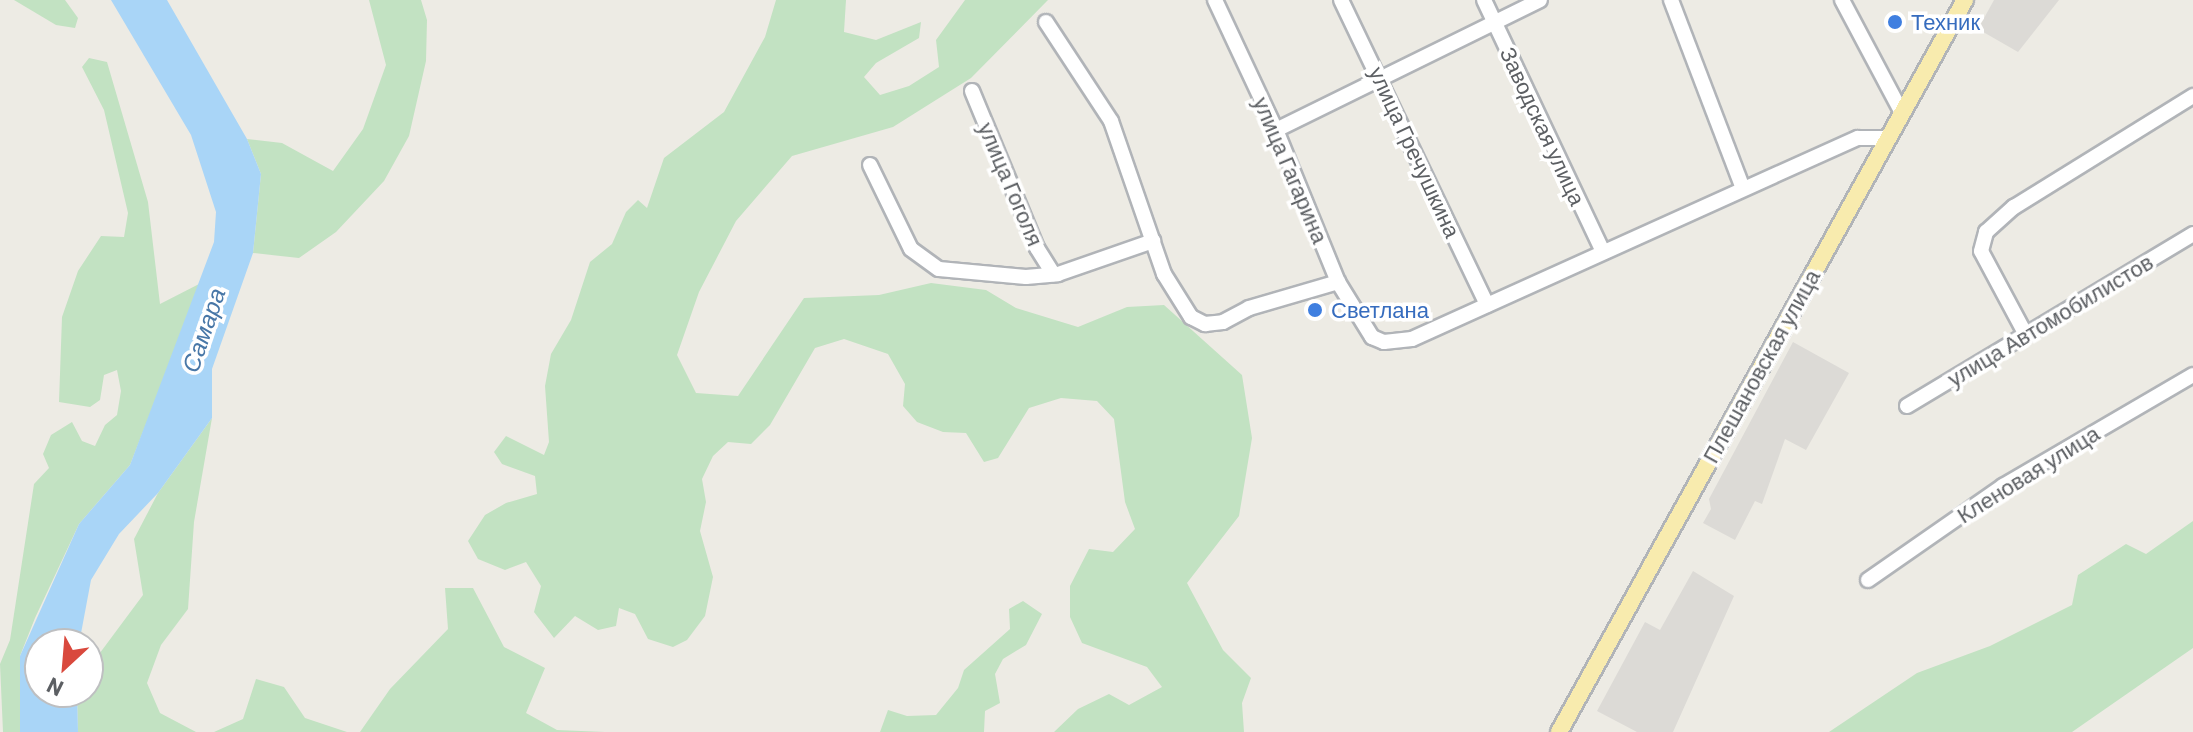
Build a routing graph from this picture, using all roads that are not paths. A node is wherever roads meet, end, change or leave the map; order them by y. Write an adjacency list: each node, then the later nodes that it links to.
1 (1215, 0): 14 (street, улица Гагарина)
2 (1341, 0): 10 (street, улица Гречушкина)
3 (1484, 0): 9 (street, Заводская улица)
4 (1540, 0): 9 (street)
5 (1671, 0): 17 (street)
6 (1842, 0): 13 (street)
7 (1965, 0): 13 (main road, Плешановская улица)
8 (1046, 22): 19 (street)
9 (1494, 22): 10 (street); 20 (street, Заводская улица)
10 (1380, 78): 14 (street); 23 (street, улица Гречушкина)
11 (972, 91): 21 (street, улица Гоголя)
12 (2193, 96): 24 (street)
13 (1902, 113): 15 (main road, Плешановская улица)
14 (1276, 130): 22 (street, улица Гагарина)
15 (1888, 138): 17 (street); 28 (main road, Плешановская улица)
16 (870, 165): 21 (street)
17 (1743, 189): 20 (street)
18 (2193, 234): 24 (street, улица Автомобилистов)
19 (1153, 241): 21 (street); 22 (street)
20 (1603, 252): 23 (street)
21 (1053, 274)
22 (1338, 282): 23 (street, улица Гагарина)
23 (1487, 305)
24 (2026, 335): 26 (street, улица Автомобилистов)
25 (2193, 375): 27 (street, Кленовая улица)
26 (1907, 406)
27 (1868, 580)
28 (1559, 732)

